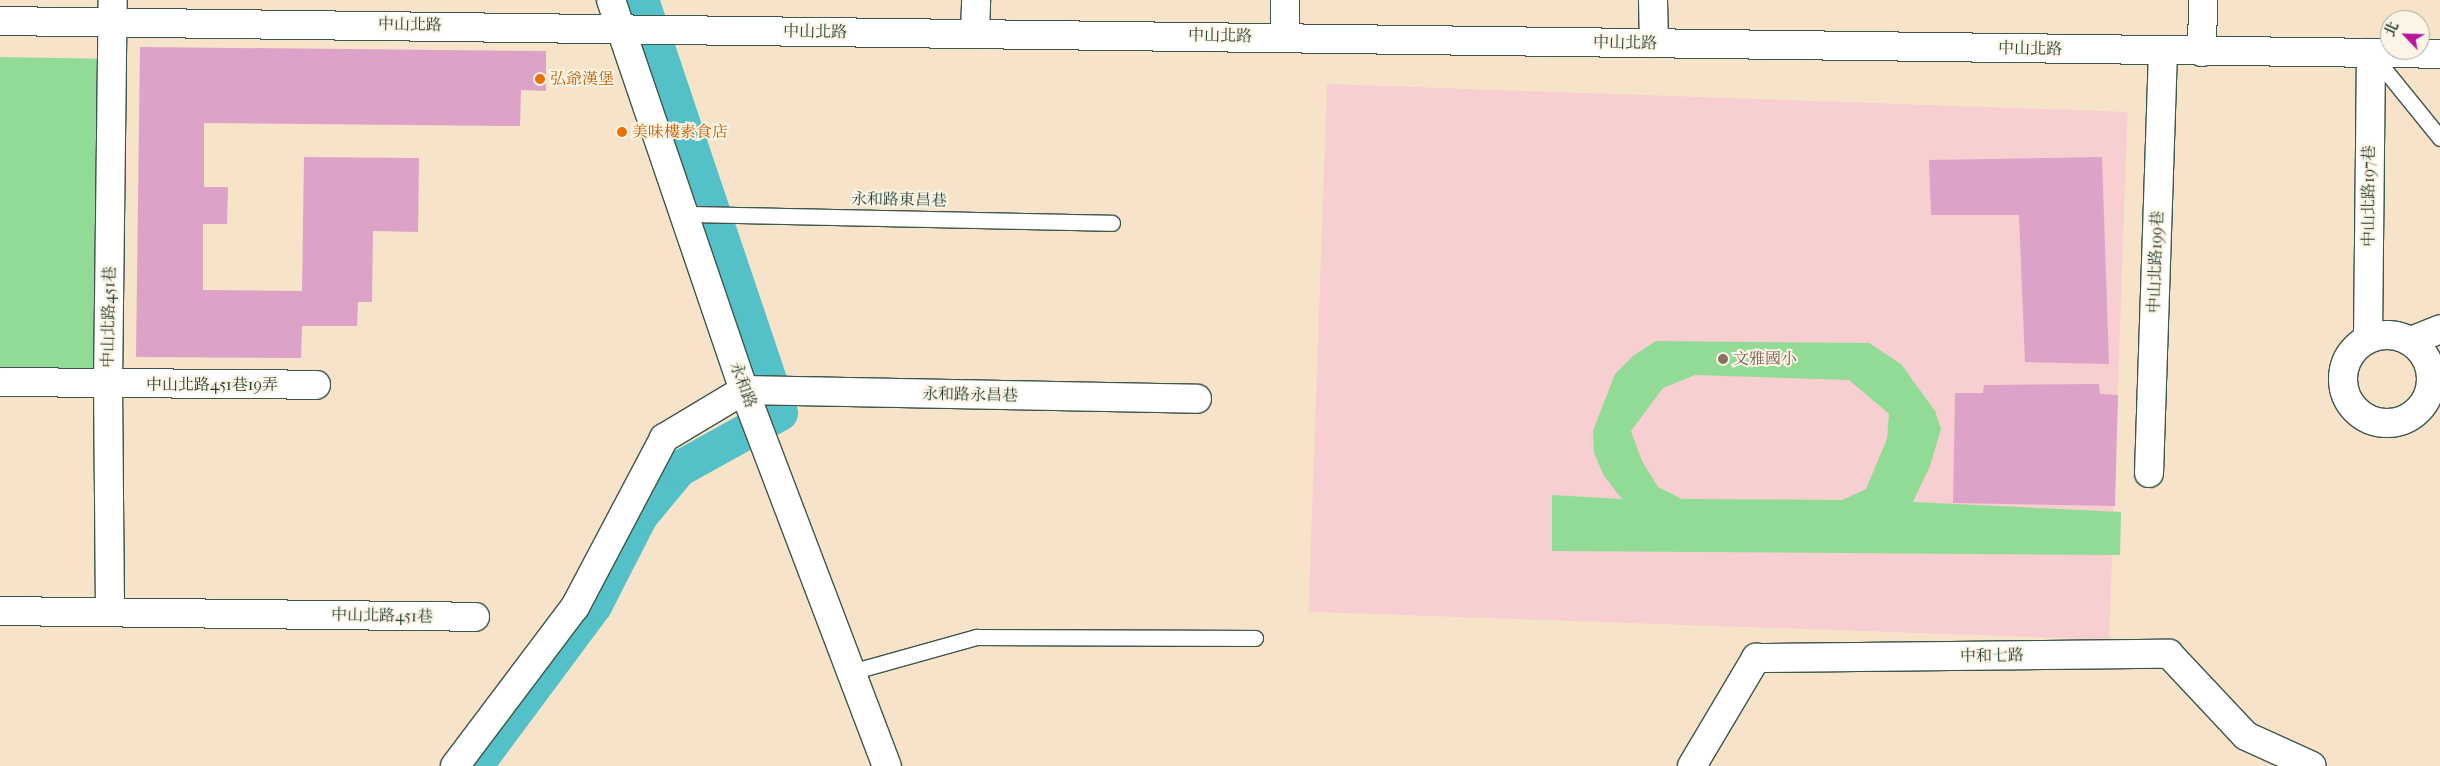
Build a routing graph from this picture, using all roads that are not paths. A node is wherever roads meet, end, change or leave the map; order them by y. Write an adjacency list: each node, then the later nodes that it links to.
1 (612, 0): 8 (street, 永和路)
2 (976, 0): 9 (street)
3 (1285, 0): 10 (street)
4 (1653, 0): 11 (street)
5 (2203, 0): 13 (street)
6 (113, 11): 7 (street, 中山北路); 8 (street, 中山北路); 23 (street, 中山北路451巷)
7 (0, 21)
8 (622, 28): 9 (street, 中山北路); 17 (street, 永和路)
9 (975, 33): 10 (street, 中山北路)
10 (1285, 37): 11 (street, 中山北路)
11 (1654, 43): 12 (street, 中山北路)
12 (2163, 51): 13 (street, 中山北路); 27 (street, 中山北路199巷)
13 (2202, 52): 14 (street, 中山北路)
14 (2371, 53): 15 (street, 中山北路); 16 (lane); 20 (street, 中山北路197巷)
15 (2440, 54)
16 (2440, 138)
17 (687, 214): 18 (lane, 永和路東昌巷); 25 (street, 永和路)
18 (1112, 223)
19 (2440, 329): 21 (street)
20 (2368, 338): 21 (street); 21 (street)
21 (2411, 341)
22 (0, 382): 23 (street, 中山北路451巷19弄)
23 (108, 384): 24 (street, 中山北路451巷19弄); 29 (street, 中山北路451巷)
24 (316, 385)
25 (745, 391): 26 (street, 永和路永昌巷); 32 (street, 永和路); 33 (street)
26 (1197, 399)
27 (2149, 473)
28 (0, 611): 29 (street, 中山北路451巷)
29 (110, 612): 30 (street, 中山北路451巷)
30 (475, 617)
31 (1255, 638): 32 (lane)
32 (851, 672): 34 (street, 永和路)
33 (456, 766)
34 (887, 766)
35 (1692, 766): 36 (street, 中和七路)
36 (2312, 766)

